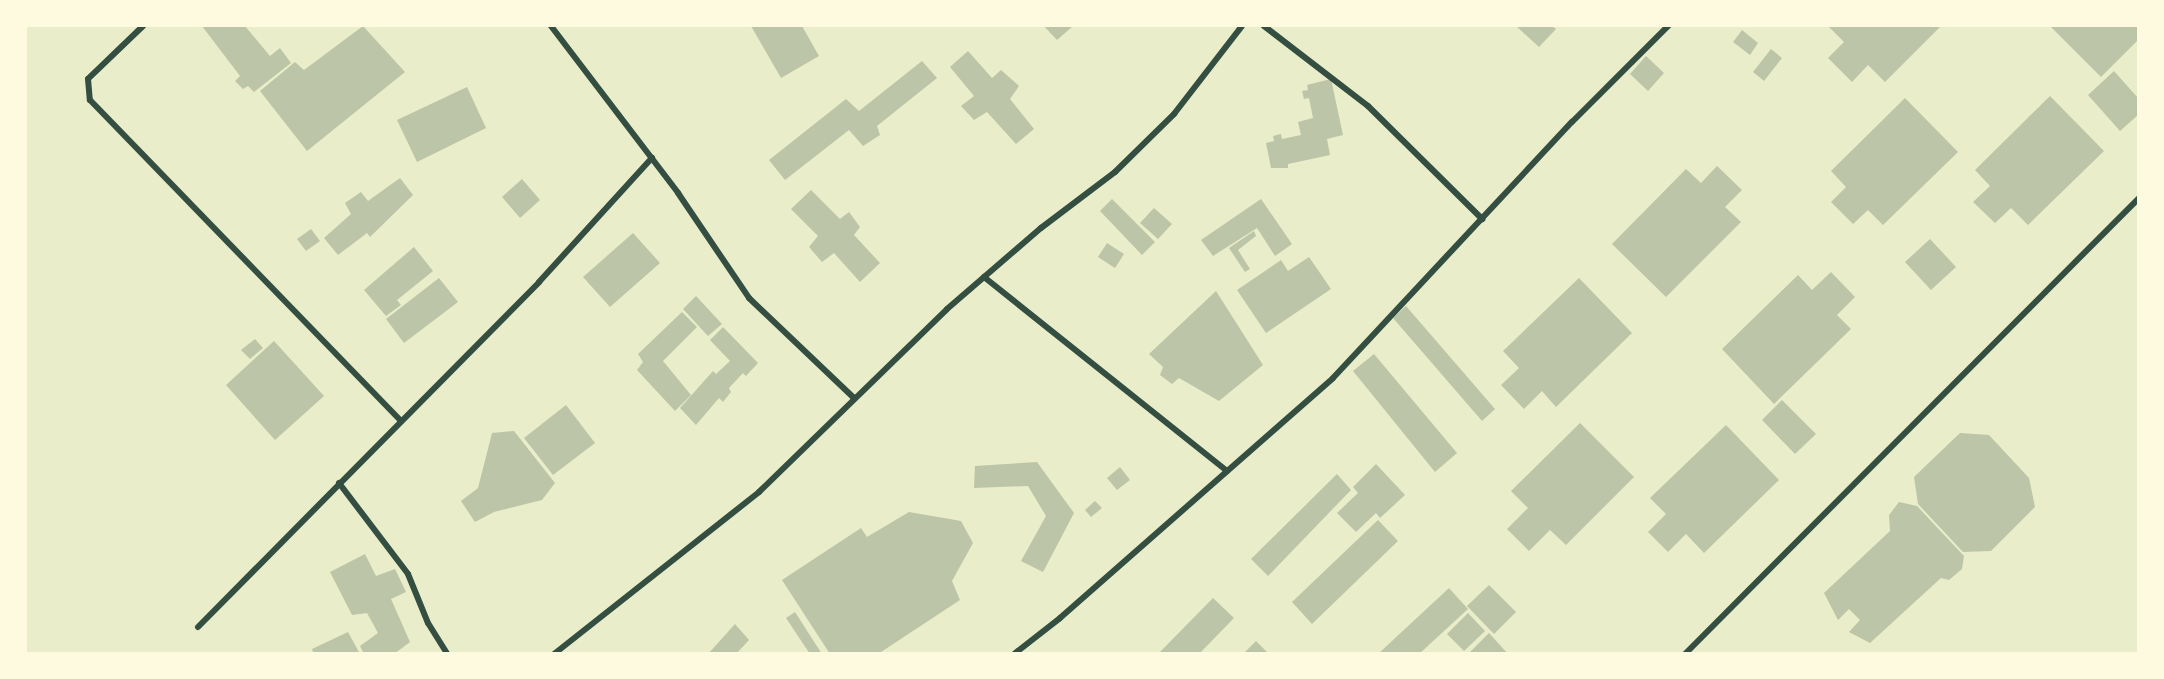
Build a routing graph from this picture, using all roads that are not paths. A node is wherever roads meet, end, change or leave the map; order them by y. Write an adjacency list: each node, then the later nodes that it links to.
1 (143, 26): 11 (street)
2 (551, 26): 6 (street)
3 (1242, 26): 9 (street)
4 (1264, 26): 8 (street)
5 (1668, 26): 8 (street)
6 (652, 158): 10 (street); 11 (street)
7 (2139, 199): 18 (street)
8 (1482, 219): 12 (street)
9 (984, 277): 10 (street); 12 (street)
10 (854, 398): 16 (street)
11 (401, 421): 13 (street)
12 (1227, 471): 17 (street)
13 (339, 483): 14 (street); 15 (street)
14 (198, 627)
15 (447, 654)
16 (554, 654)
17 (1014, 654)
18 (1685, 654)

